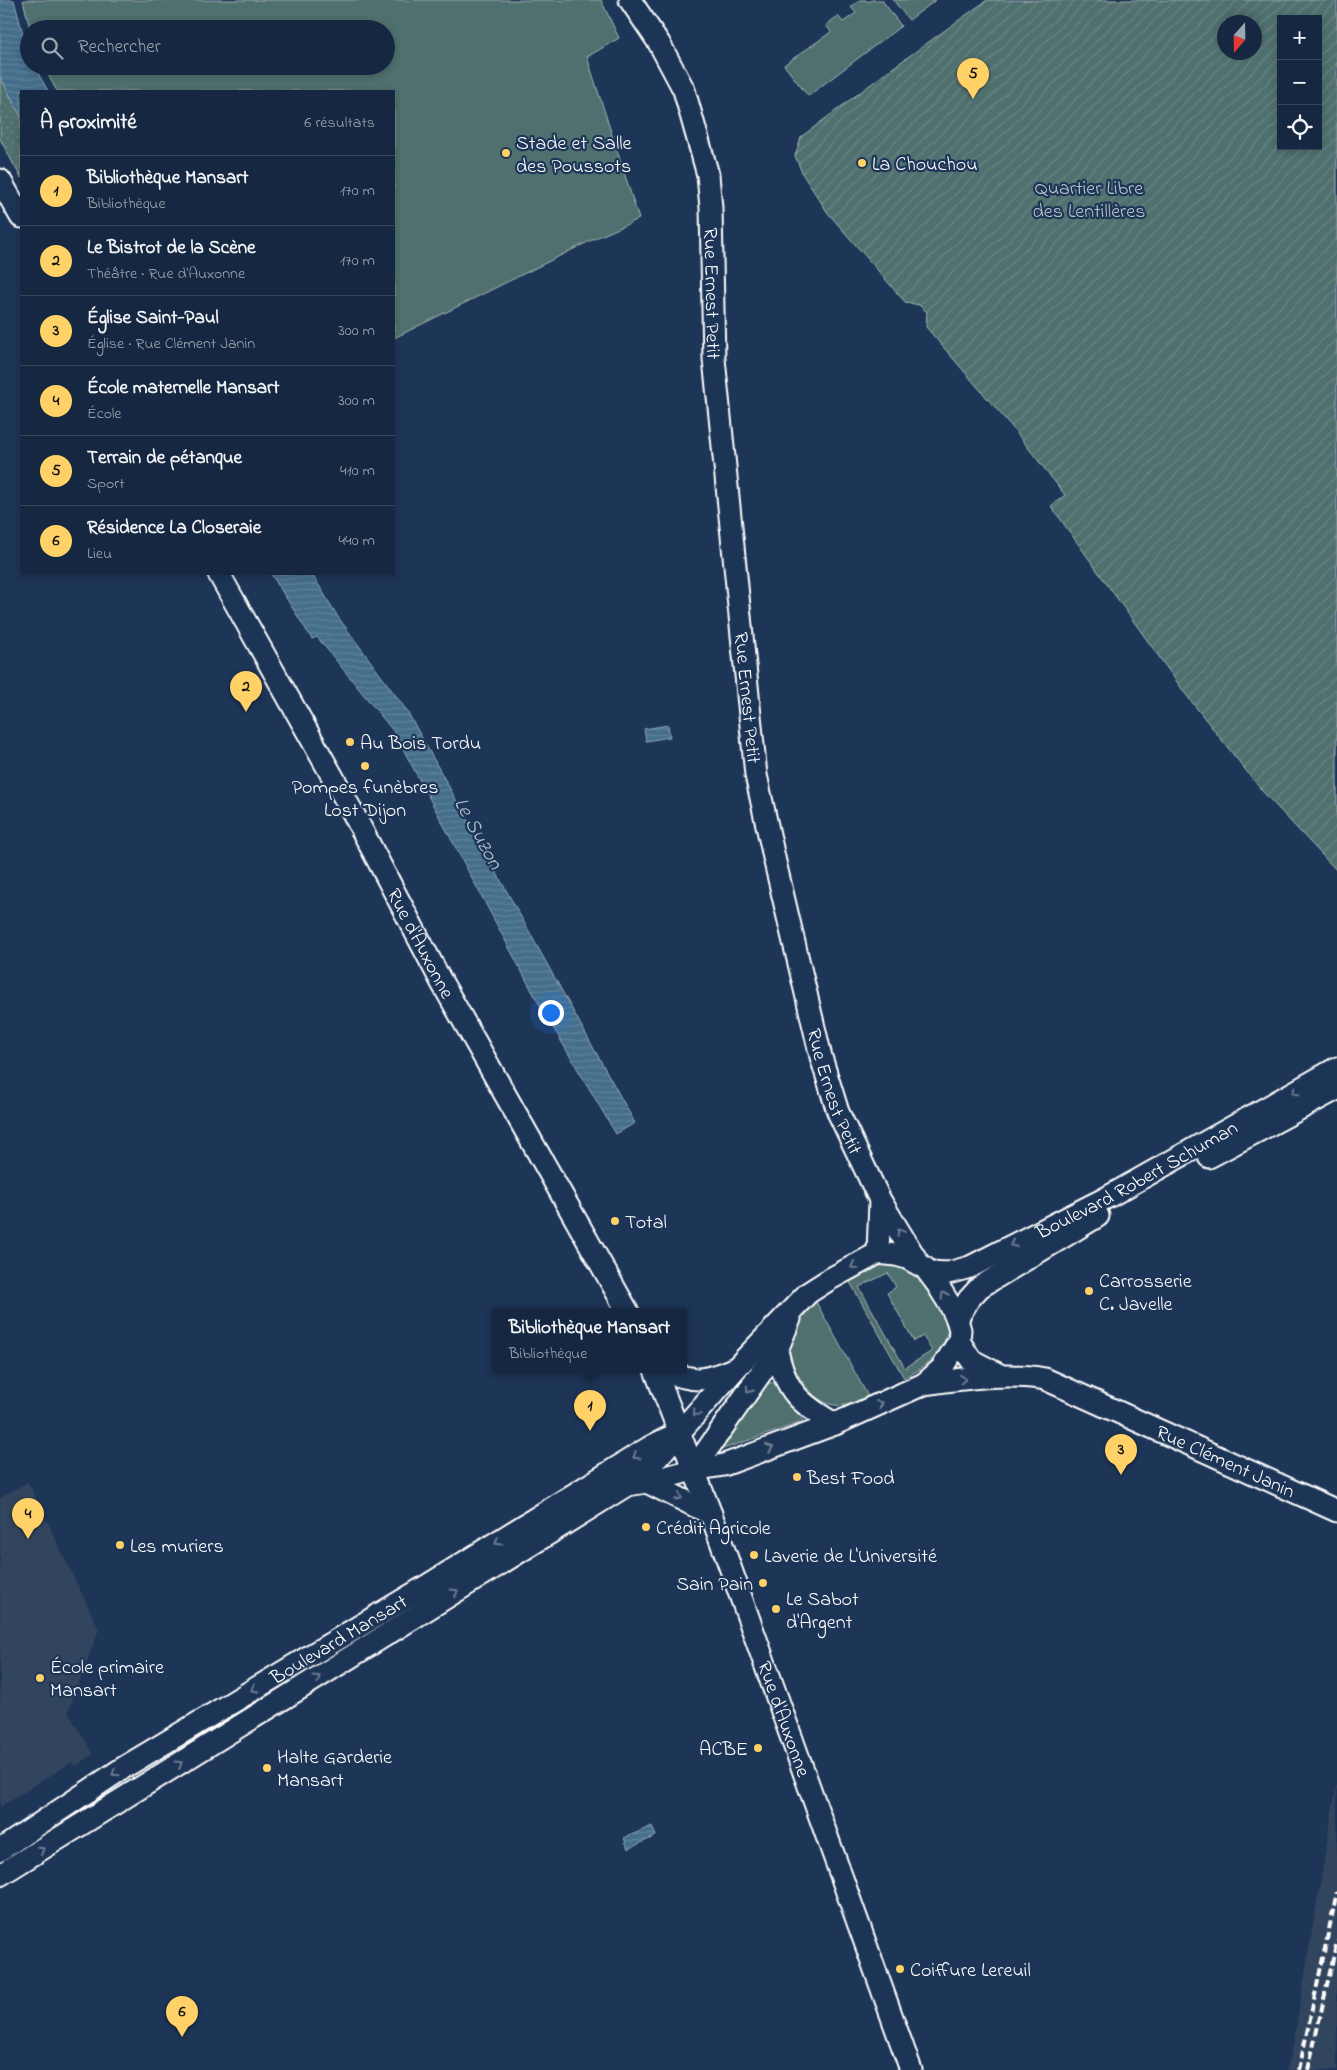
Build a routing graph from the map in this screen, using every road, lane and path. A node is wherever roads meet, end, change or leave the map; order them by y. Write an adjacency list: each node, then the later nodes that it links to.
1 (630, 0): 7 (main road, Rue Ernest Petit)
2 (0, 180): 3 (main road)
3 (20, 215)
4 (220, 575): 11 (main road, Rue d'Auxonne)
5 (1337, 1068): 9 (main road, Boulevard Robert Schuman, one-way to 9)
6 (1337, 1089): 12 (main road, Boulevard Robert Schuman)
7 (880, 1200): 8 (main road, Rue Ernest Petit); 9 (main road, Rue Ernest Petit, one-way to 7)
8 (878, 1253): 9 (main road); 10 (main road, one-way to 10)
9 (924, 1268): 12 (main road, one-way to 9)
10 (797, 1304): 14 (main road); 15 (main road)
11 (626, 1308)
12 (957, 1319): 13 (main road)
13 (959, 1341): 18 (main road, Rue Clément Janin); 19 (main road)
14 (777, 1350): 20 (main road); 22 (main road, one-way to 22)
15 (736, 1368): 17 (main road); 21 (main road, one-way to 21)
16 (656, 1373): 21 (main road, Rue d'Auxonne)
17 (670, 1373)
18 (1002, 1376): 19 (main road, Rue Clément Janin, one-way to 18); 24 (main road, Rue Clément Janin)
19 (924, 1384): 20 (main road, one-way to 19)
20 (835, 1424): 22 (main road, one-way to 20)
21 (679, 1432): 22 (main road, Rue d'Auxonne); 23 (main road); 26 (main road, Boulevard Mansart, one-way to 26)
22 (693, 1470): 23 (main road); 25 (main road, Rue d'Auxonne)
23 (637, 1484): 25 (main road, one-way to 25); 27 (main road, Boulevard Mansart, one-way to 23)
24 (1337, 1511)
25 (710, 1514): 28 (main road, Rue d'Auxonne)
26 (0, 1850)
27 (0, 1875)
28 (910, 2070)

